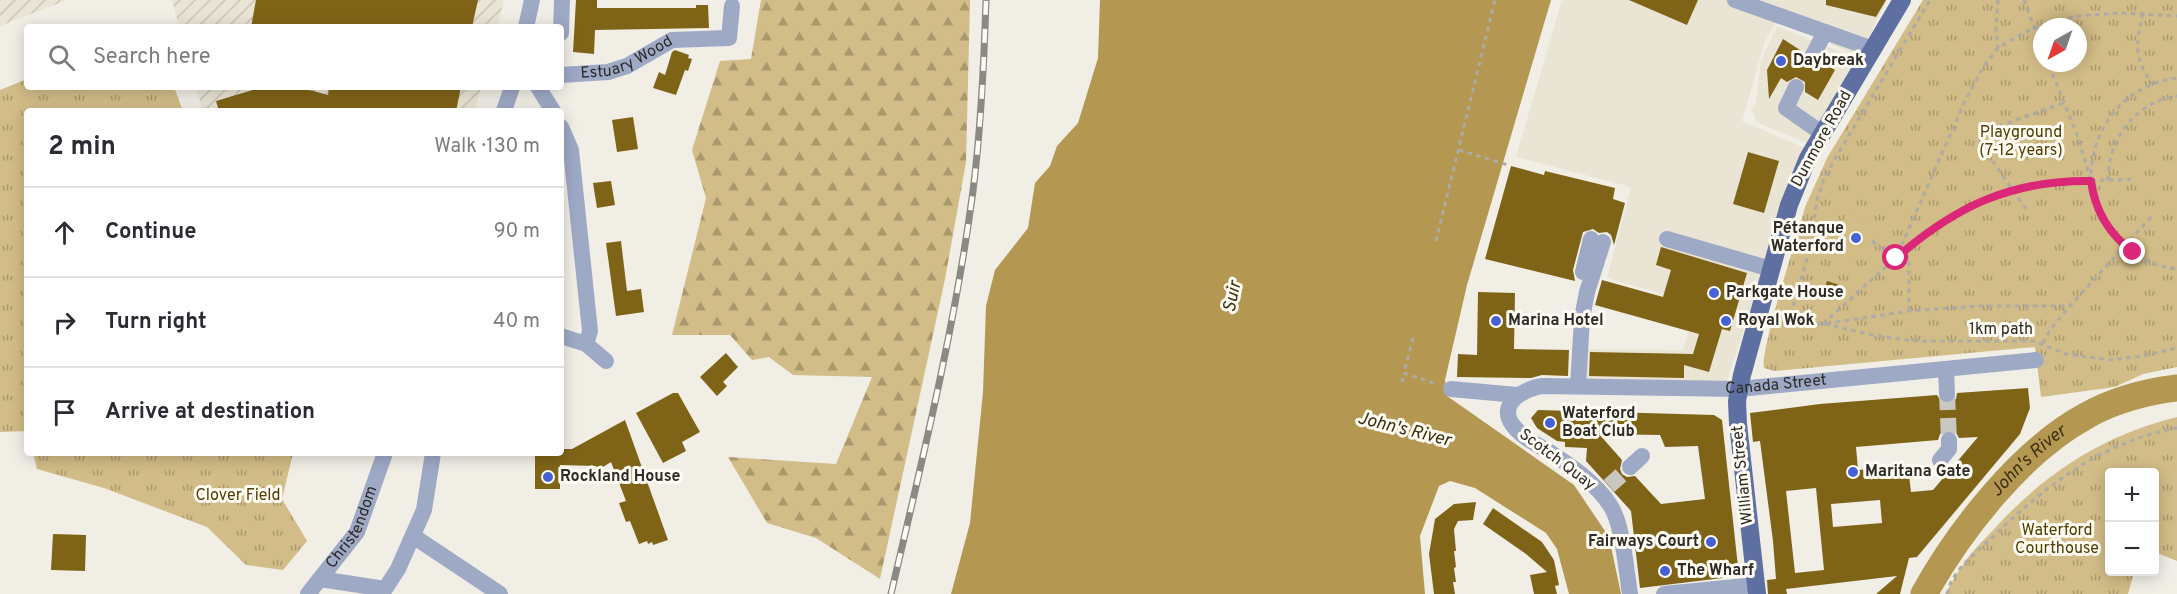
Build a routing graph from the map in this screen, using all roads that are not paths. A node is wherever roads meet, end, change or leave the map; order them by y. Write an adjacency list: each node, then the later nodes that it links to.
1 (532, 0): 6 (street)
2 (562, 0): 7 (street)
3 (1735, 0): 8 (street)
4 (1902, 0): 9 (main road, Dunmore Road)
5 (732, 6): 11 (street, Estuary Wood)
6 (527, 24)
7 (561, 24)
8 (1825, 32): 9 (street); 10 (street)
9 (1873, 49): 18 (main road, Dunmore Road)
10 (1812, 57)
11 (564, 75)
12 (1796, 87): 18 (street)
13 (511, 90): 15 (street)
14 (540, 90): 16 (street)
15 (505, 108)
16 (551, 108)
17 (564, 134): 23 (street)
18 (1823, 134): 21 (main road, Dunmore Road)
19 (1667, 239): 21 (street)
20 (1597, 241): 28 (street)
21 (1771, 269): 24 (main road, Dunmore Road)
22 (564, 337): 23 (street)
23 (586, 344): 26 (street)
24 (1746, 357): 30 (main road, William Street)
25 (2036, 360): 27 (street, Canada Street)
26 (606, 361)
27 (1946, 369): 30 (street, Canada Street); 31 (street)
28 (1578, 386): 30 (street, Canada Street); 32 (street, Canada Street)
29 (1451, 389): 32 (street)
30 (1738, 389): 39 (main road, William Street)
31 (1947, 394)
32 (1517, 395): 42 (street, Scotch Quay)
33 (1949, 440): 36 (street)
34 (384, 456): 38 (street, Christendom)
35 (433, 456): 37 (street)
36 (1940, 460)
37 (413, 536): 38 (street); 41 (street)
38 (320, 579): 40 (street, Christendom)
39 (1756, 590): 43 (street)
40 (308, 594)
41 (500, 594)
42 (1630, 594)
43 (1664, 594)

